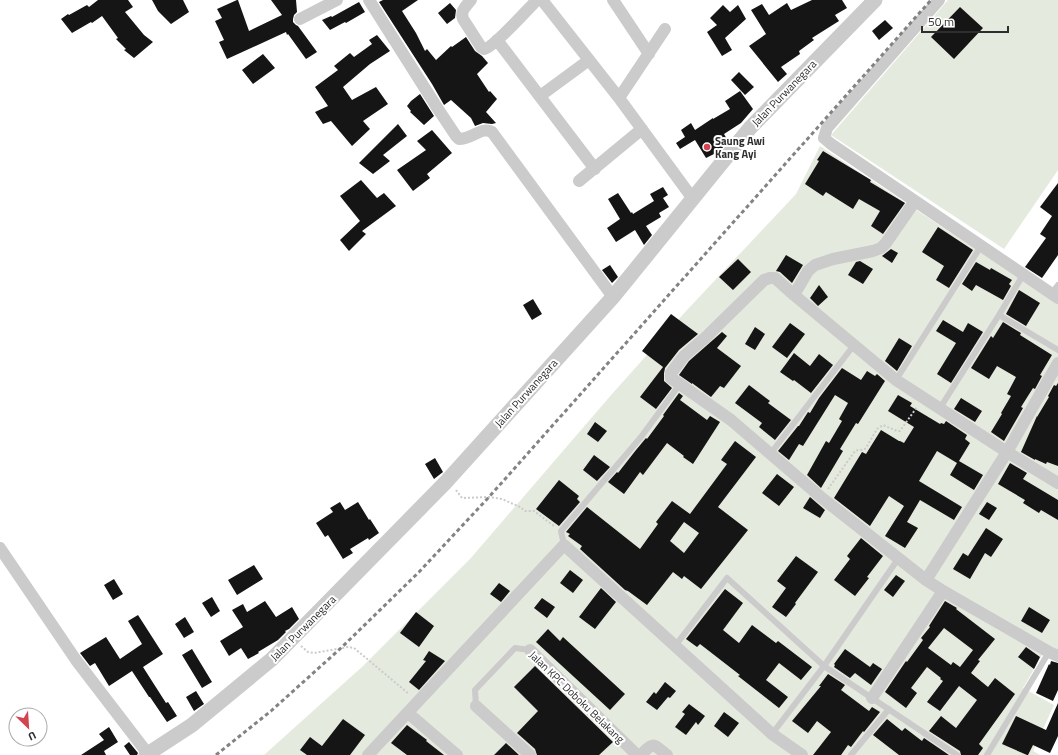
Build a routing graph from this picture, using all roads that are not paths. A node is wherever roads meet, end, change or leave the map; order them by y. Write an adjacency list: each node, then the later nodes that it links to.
1 (338, 0): 9 (street)
2 (369, 0): 25 (street)
3 (471, 0): 11 (street)
4 (537, 0): 11 (street)
5 (542, 0): 13 (street)
6 (613, 0): 12 (street)
7 (875, 0): 19 (street, Jalan Purwanegara)
8 (939, 0): 20 (street)
9 (300, 19)
10 (666, 29): 12 (street)
11 (497, 40): 14 (street)
12 (649, 54): 15 (street)
13 (589, 60): 14 (street); 15 (street)
14 (540, 96): 17 (street)
15 (619, 98): 16 (street)
16 (642, 129): 17 (street); 19 (street)
17 (595, 169): 18 (street)
18 (579, 181)
19 (693, 200): 25 (street, Jalan Purwanegara)
20 (915, 201): 21 (street); 24 (street)
21 (981, 246): 22 (street); 30 (lane)
22 (1023, 274): 23 (street); 26 (lane)
23 (1056, 292)
24 (794, 294): 27 (street); 31 (street)
25 (613, 297): 50 (street, Jalan Purwanegara)
26 (999, 315): 28 (lane); 32 (lane)
27 (854, 345): 30 (street); 34 (lane)
28 (1058, 350)
29 (1058, 363): 33 (street)
30 (896, 380): 32 (street)
31 (680, 384): 34 (street); 36 (lane)
32 (940, 408): 33 (street)
33 (1007, 452): 35 (street); 39 (street)
34 (771, 453): 38 (street)
35 (1058, 483)
36 (564, 545): 41 (street); 48 (street)
37 (0, 548): 50 (street)
38 (898, 559): 39 (street); 44 (lane)
39 (926, 580): 40 (street)
40 (943, 591): 43 (street); 45 (street)
41 (675, 646): 44 (lane); 49 (street)
42 (530, 650): 46 (lane, Jalan KPC Doboku Belakang); 54 (street, Jalan KPC Doboku Belakang)
43 (1054, 654): 60 (lane)
44 (824, 666): 45 (lane); 49 (lane)
45 (872, 698): 47 (lane)
46 (476, 706): 53 (street, Jalan KPC Doboku Belakang)
47 (888, 710): 58 (lane); 59 (lane)
48 (408, 713): 51 (street); 52 (street)
49 (772, 734): 57 (street)
50 (147, 754)
51 (368, 755)
52 (457, 755)
53 (530, 755)
54 (637, 755)
55 (641, 755): 56 (street)
56 (667, 755)
57 (802, 755)
58 (851, 755)
59 (956, 755)
60 (986, 755)

